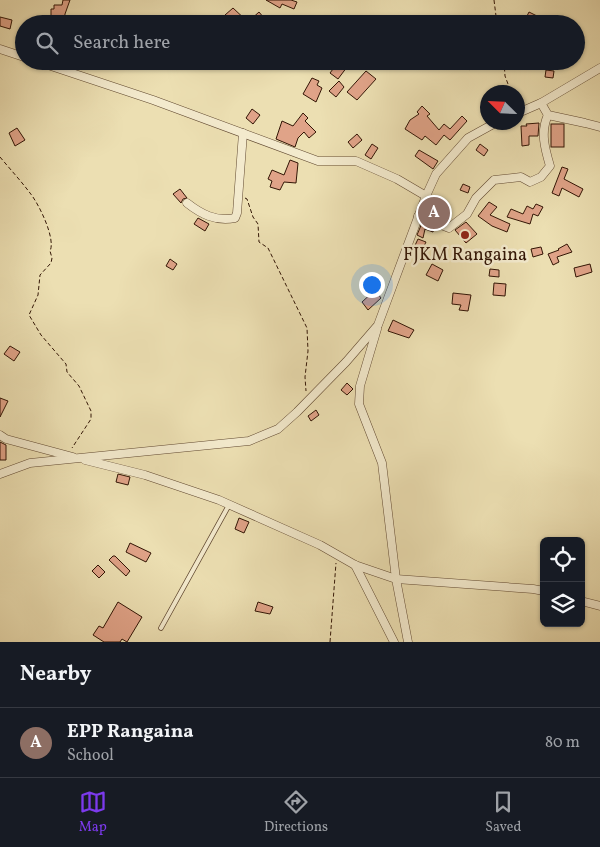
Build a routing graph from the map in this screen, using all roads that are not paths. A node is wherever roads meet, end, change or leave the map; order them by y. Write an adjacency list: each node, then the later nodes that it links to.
1 (0, 49): 2 (street)
2 (15, 54)
3 (600, 68): 5 (street)
4 (62, 70): 10 (street)
5 (541, 103): 6 (street); 7 (street)
6 (525, 110)
7 (548, 115): 8 (street); 13 (street)
8 (600, 127)
9 (482, 130): 11 (street)
10 (242, 133): 11 (street); 12 (street)
11 (426, 196): 13 (street)
12 (187, 203)
13 (418, 216): 14 (street)
14 (378, 325): 16 (street); 20 (street)
15 (0, 435): 16 (street)
16 (78, 458): 17 (street); 18 (street)
17 (0, 474)
18 (229, 505): 19 (street); 24 (lane)
19 (355, 565): 20 (street); 25 (street)
20 (396, 579): 21 (street); 26 (street)
21 (540, 591)
22 (585, 602): 23 (street)
23 (600, 606)
24 (161, 628)
25 (394, 642)
26 (408, 642)

